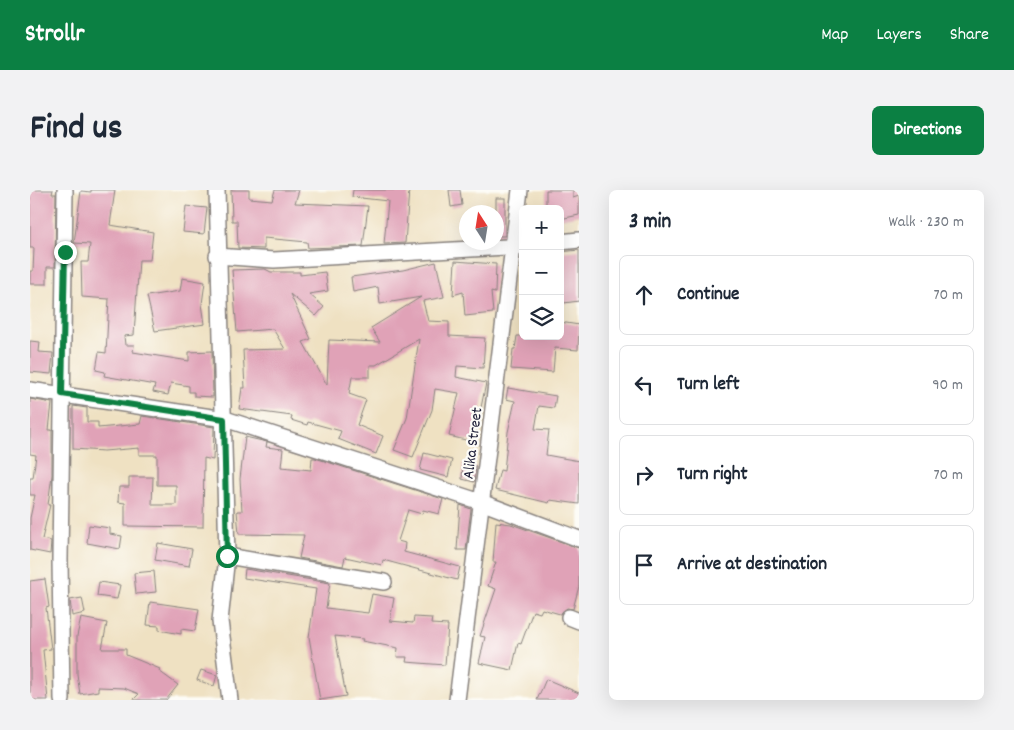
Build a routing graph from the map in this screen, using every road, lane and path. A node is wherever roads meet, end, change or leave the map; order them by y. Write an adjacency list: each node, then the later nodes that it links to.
1 (66, 190): 9 (street)
2 (216, 190): 7 (street)
3 (520, 190): 6 (street, Alika Street)
4 (579, 240): 5 (street)
5 (564, 242)
6 (518, 246): 7 (street); 11 (street, Alika Street)
7 (217, 256): 10 (street)
8 (30, 390): 9 (street)
9 (62, 394): 10 (street); 15 (street)
10 (224, 419): 11 (street); 13 (street)
11 (481, 502): 12 (street); 17 (street, Alika Street)
12 (579, 539)
13 (227, 556): 14 (street); 16 (street)
14 (384, 582)
15 (62, 700)
16 (230, 700)
17 (457, 700)

